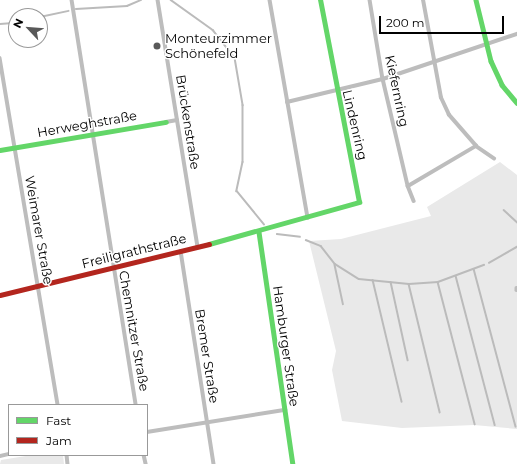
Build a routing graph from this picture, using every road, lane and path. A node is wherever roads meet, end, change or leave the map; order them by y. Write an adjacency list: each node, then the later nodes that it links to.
1 (72, 0): 18 (street, Chemnitzer Straße)
2 (158, 0): 16 (street, Brückenstraße)
3 (270, 0): 14 (street)
4 (320, 0): 13 (street, Lindenring)
5 (370, 0): 12 (street, Kiefernring)
6 (423, 0): 11 (street)
7 (476, 0): 9 (street)
8 (517, 34): 9 (street)
9 (485, 46): 11 (street); 15 (street)
10 (0, 58): 20 (street, Weimarer Straße)
11 (434, 63): 12 (street); 19 (street)
12 (383, 80): 13 (street); 23 (street, Kiefernring)
13 (336, 91): 14 (street); 25 (street, Lindenring)
14 (288, 102): 25 (street)
15 (517, 103)
16 (177, 120): 17 (street, Herweghstraße); 28 (street, Brückenstraße)
17 (166, 122): 18 (street, Herweghstraße)
18 (92, 134): 20 (street, Herweghstraße); 30 (street, Chemnitzer Straße)
19 (476, 146): 22 (street); 23 (street)
20 (14, 148): 21 (street, Herweghstraße); 31 (street, Weimarer Straße)
21 (0, 150)
22 (494, 158)
23 (408, 186): 24 (street, Kiefernring)
24 (414, 201)
25 (308, 218): 26 (street, Lindenring)
26 (273, 228): 27 (street, Freiligrathstraße)
27 (258, 232): 28 (street, Freiligrathstraße); 35 (street, Hamburger Straße)
28 (198, 246): 29 (street, Freiligrathstraße)
29 (181, 251): 30 (street, Freiligrathstraße); 36 (street, Bremer Straße)
30 (113, 268): 31 (street, Freiligrathstraße); 34 (street, Chemnitzer Straße)
31 (39, 286): 32 (street, Freiligrathstraße); 33 (street, Weimarer Straße)
32 (0, 296)
33 (58, 404)
34 (136, 404)
35 (285, 410): 36 (street); 39 (street, Hamburger Straße)
36 (208, 422): 37 (street); 38 (street, Bremer Straße)
37 (148, 432)
38 (214, 464)
39 (293, 464)

